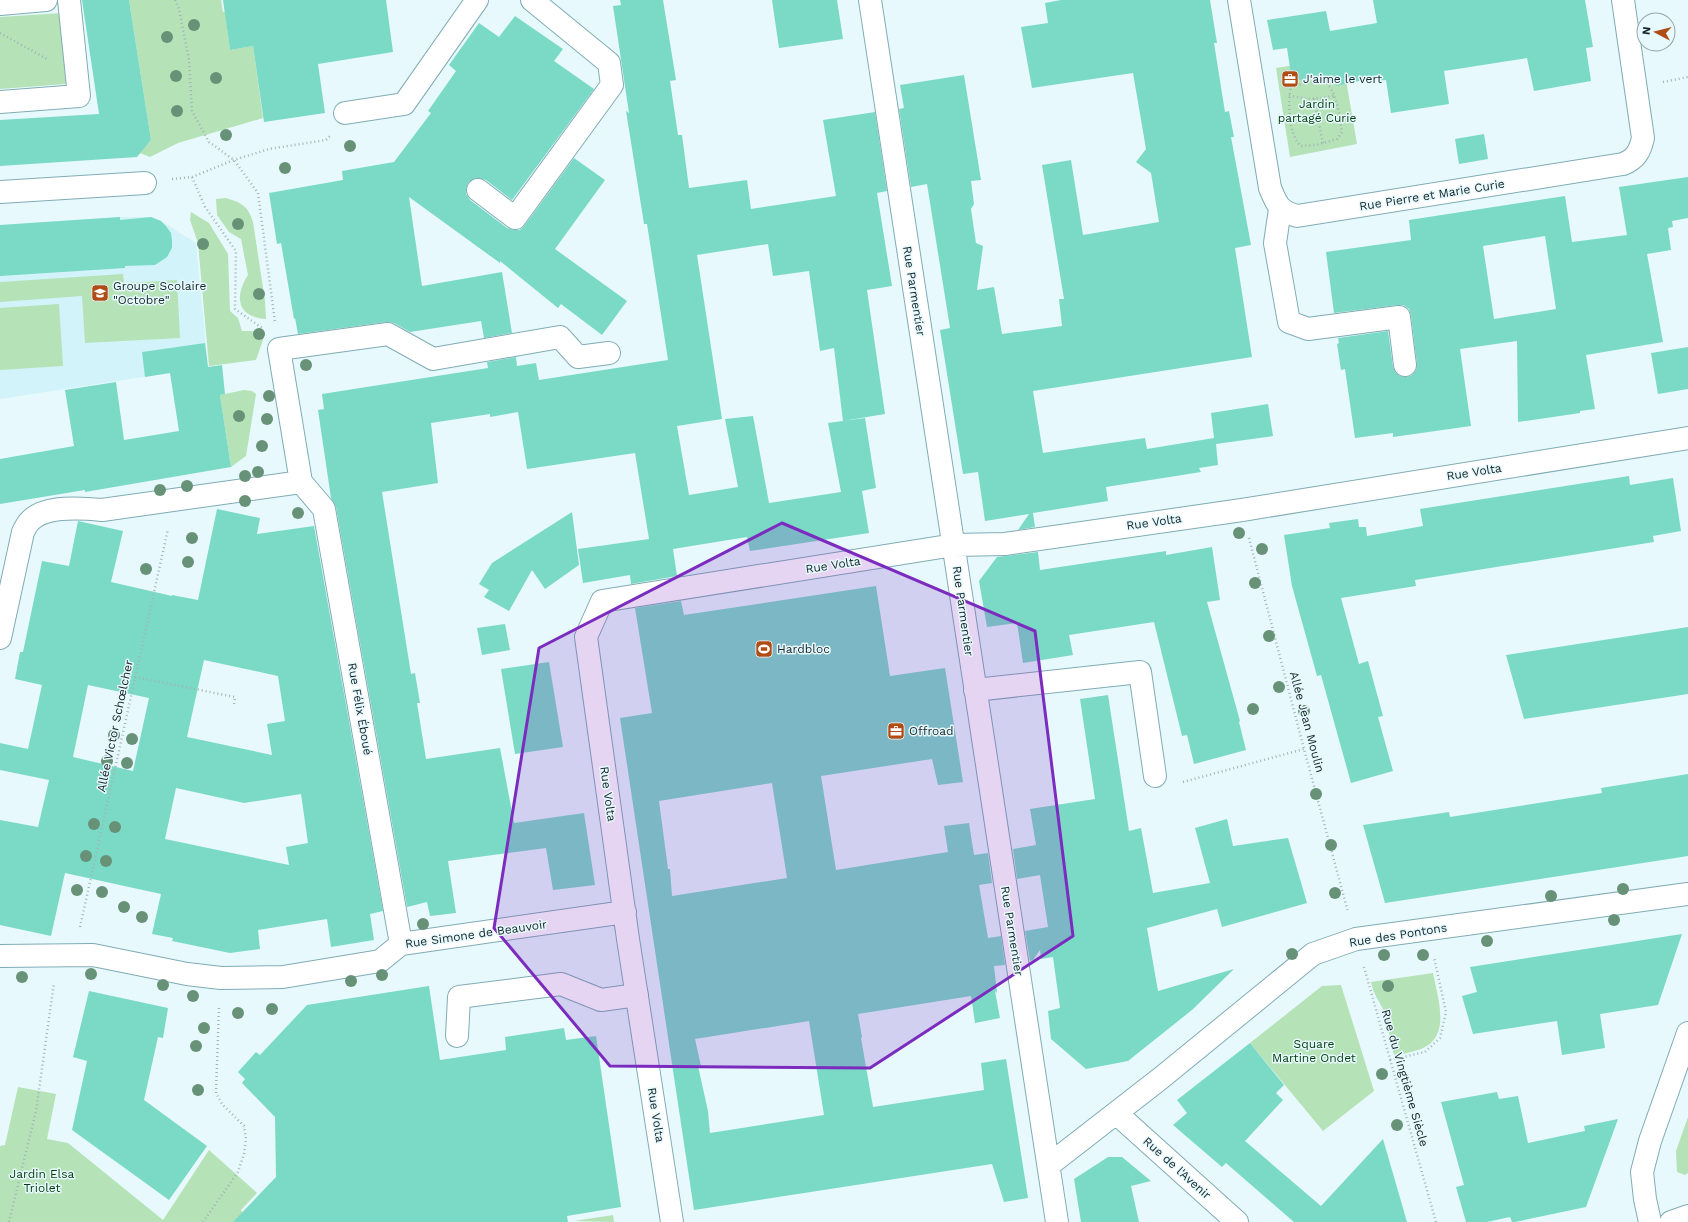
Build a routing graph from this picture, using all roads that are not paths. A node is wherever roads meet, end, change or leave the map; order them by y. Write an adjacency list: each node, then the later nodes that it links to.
1 (46, 0): 8 (street)
2 (69, 0): 9 (street)
3 (477, 0): 10 (street)
4 (532, 0): 12 (street)
5 (870, 0): 19 (street, Rue Parmentier)
6 (1239, 0): 14 (street)
7 (1623, 0): 14 (street, Rue Pierre et Marie Curie)
8 (0, 4)
9 (0, 102)
10 (350, 112)
11 (140, 183): 13 (street)
12 (478, 190)
13 (0, 192)
14 (1280, 209): 16 (street)
15 (609, 353): 18 (street)
16 (1406, 365)
17 (1688, 438): 19 (street, Rue Volta)
18 (301, 482): 20 (street); 25 (street, Rue Félix Éboué)
19 (954, 545): 21 (street, Rue Parmentier); 24 (street, Rue Volta)
20 (0, 638)
21 (975, 690): 22 (street); 31 (street, Rue Parmentier)
22 (1154, 773)
23 (1688, 894): 30 (street, Rue des Pontons)
24 (625, 912): 25 (street, Rue Simone de Beauvoir); 27 (street, Rue Volta)
25 (401, 944): 26 (street, Rue Simone de Beauvoir)
26 (0, 956)
27 (637, 995): 29 (street); 33 (street, Rue Volta)
28 (1688, 1033): 36 (street)
29 (457, 1036)
30 (1116, 1113): 31 (street, Rue des Pontons); 35 (street, Rue de l'Avenir)
31 (1049, 1165): 34 (street, Rue Parmentier)
32 (1688, 1216): 37 (street)
33 (672, 1222)
34 (1057, 1222)
35 (1237, 1222)
36 (1650, 1222)
37 (1671, 1222)

